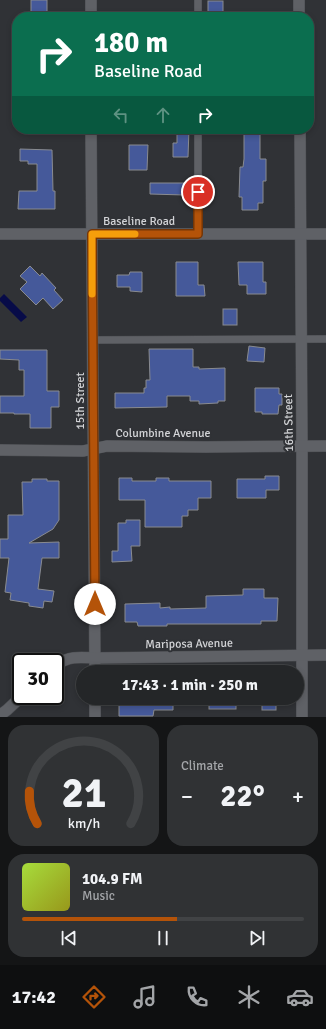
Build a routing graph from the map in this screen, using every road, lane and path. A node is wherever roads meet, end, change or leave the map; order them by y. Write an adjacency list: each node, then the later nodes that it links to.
1 (91, 0): 4 (street)
2 (198, 0): 5 (lane)
3 (299, 0): 6 (street)
4 (91, 12)
5 (198, 12)
6 (299, 12)
7 (91, 134): 12 (street, 15th Street)
8 (198, 134): 13 (lane)
9 (300, 134): 10 (street, 16th Street)
10 (300, 233): 13 (street, Baseline Road); 14 (street, Baseline Road); 15 (street, 16th Street)
11 (0, 234): 12 (street, Baseline Road)
12 (92, 234): 13 (street, Baseline Road); 17 (street, 15th Street)
13 (198, 234)
14 (326, 234)
15 (300, 339): 16 (lane); 17 (lane); 18 (street, 16th Street)
16 (326, 339)
17 (92, 340): 21 (street, 15th Street)
18 (302, 446): 19 (street, Columbine Avenue); 21 (street, Columbine Avenue); 22 (street, 16th Street)
19 (326, 446)
20 (0, 450): 21 (street, Columbine Avenue)
21 (93, 450): 24 (street, 15th Street)
22 (302, 655): 23 (street, Mariposa Avenue); 24 (street, Mariposa Avenue); 31 (street, 16th Street)
23 (326, 656)
24 (95, 658): 25 (street, Mariposa Avenue); 26 (street, 15th Street)
25 (64, 660)
26 (95, 665)
27 (12, 705): 29 (street)
28 (95, 705): 30 (street)
29 (0, 715)
30 (95, 717)
31 (302, 717)

